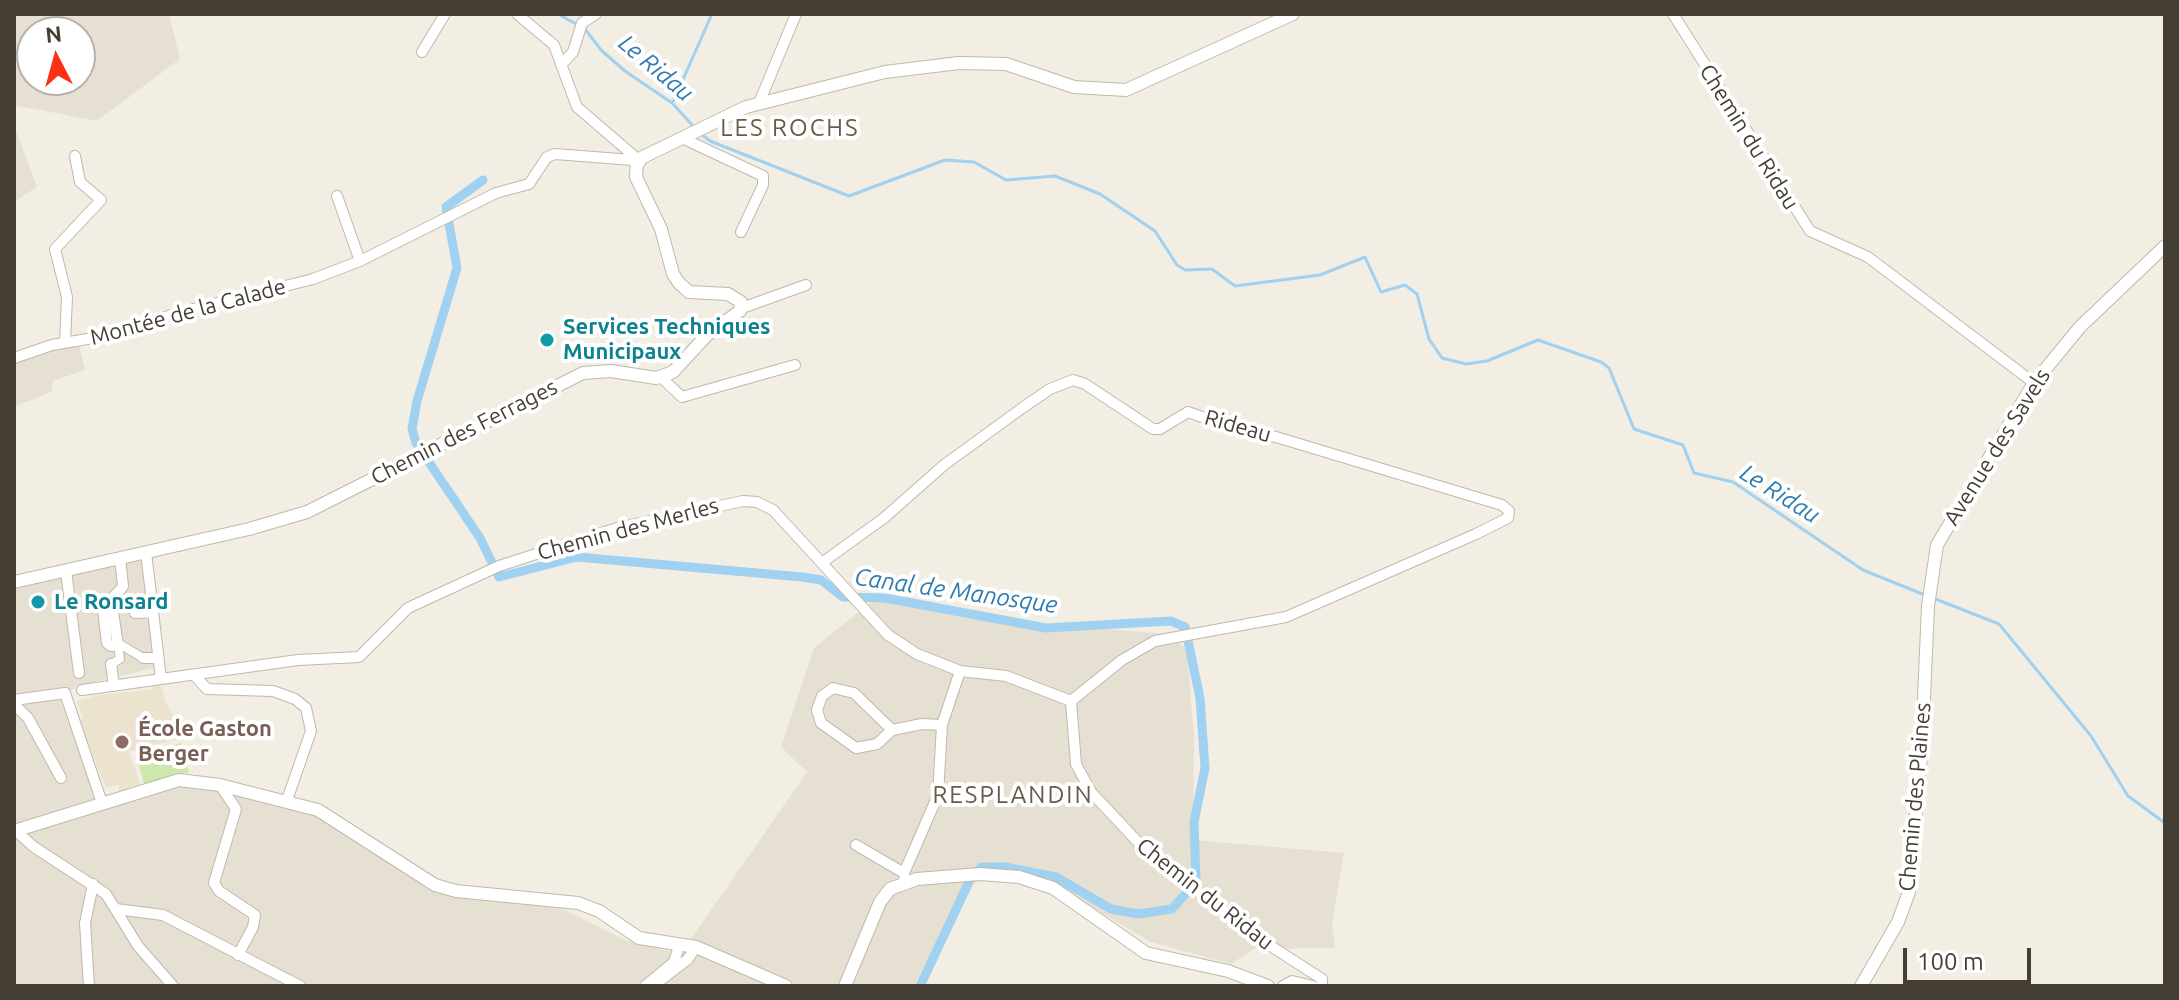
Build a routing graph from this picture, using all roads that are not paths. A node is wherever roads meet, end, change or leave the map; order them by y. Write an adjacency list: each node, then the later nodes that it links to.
1 (445, 14): 7 (street)
2 (517, 14): 8 (street)
3 (596, 14): 8 (street)
4 (796, 14): 9 (street)
5 (1293, 14): 9 (street)
6 (1673, 14): 23 (street, Chemin du Ridau)
7 (422, 52)
8 (561, 65): 12 (street)
9 (759, 103): 10 (street)
10 (693, 134): 12 (street); 14 (street)
11 (75, 156): 19 (street)
12 (636, 159): 16 (street, Montée de la Calade); 18 (street)
13 (337, 196): 16 (street)
14 (741, 232)
15 (2165, 246): 23 (street, Avenue des Savels)
16 (360, 261): 19 (street, Montée de la Calade)
17 (806, 285): 18 (street)
18 (742, 308): 22 (street)
19 (65, 342): 20 (street, Montée de la Calade)
20 (14, 358)
21 (795, 365): 22 (street)
22 (662, 378): 24 (street, Chemin des Ferrages)
23 (2034, 383): 29 (street, Avenue des Savels)
24 (146, 552): 25 (street, Chemin des Ferrages); 30 (street)
25 (120, 558): 27 (street, Chemin des Ferrages); 32 (street)
26 (823, 562): 36 (street, Chemin des Merles); 37 (street, Chemin des Merles); 43 (street, Rideau)
27 (66, 571): 28 (street, Chemin des Ferrages); 38 (street)
28 (14, 582)
29 (1929, 596): 70 (street, Chemin des Plaines)
30 (153, 612): 31 (street); 34 (street)
31 (135, 613)
32 (118, 644): 33 (street); 35 (street)
33 (143, 658): 34 (street)
34 (158, 658): 39 (street)
35 (111, 664): 40 (street)
36 (960, 671): 43 (street, Chemin des Merles); 45 (street)
37 (194, 675): 39 (street, Chemin des Merles); 49 (street)
38 (80, 676)
39 (161, 679): 40 (street, Chemin des Merles)
40 (114, 686): 41 (street, Chemin des Merles)
41 (82, 690): 42 (street)
42 (65, 693): 44 (street); 50 (street)
43 (1071, 701): 69 (street, Chemin du Ridau)
44 (14, 702): 47 (street)
45 (942, 725): 46 (street); 53 (street)
46 (892, 730): 46 (street)
47 (61, 778)
48 (220, 785): 49 (street); 50 (street); 58 (street)
49 (287, 800): 56 (street)
50 (102, 803): 51 (street)
51 (15, 831): 54 (street)
52 (856, 845): 53 (street)
53 (905, 877): 65 (street); 66 (street)
54 (93, 884): 55 (street); 59 (street)
55 (116, 909): 58 (street); 60 (street)
56 (679, 946): 57 (street); 62 (street)
57 (696, 947): 63 (street); 64 (street)
58 (238, 955): 61 (street)
59 (89, 986)
60 (173, 986)
61 (300, 986)
62 (645, 986)
63 (653, 986)
64 (786, 986)
65 (845, 986)
66 (1268, 986)
67 (1283, 986): 68 (street)
68 (1313, 986)
69 (1322, 986)
70 (1861, 986)

